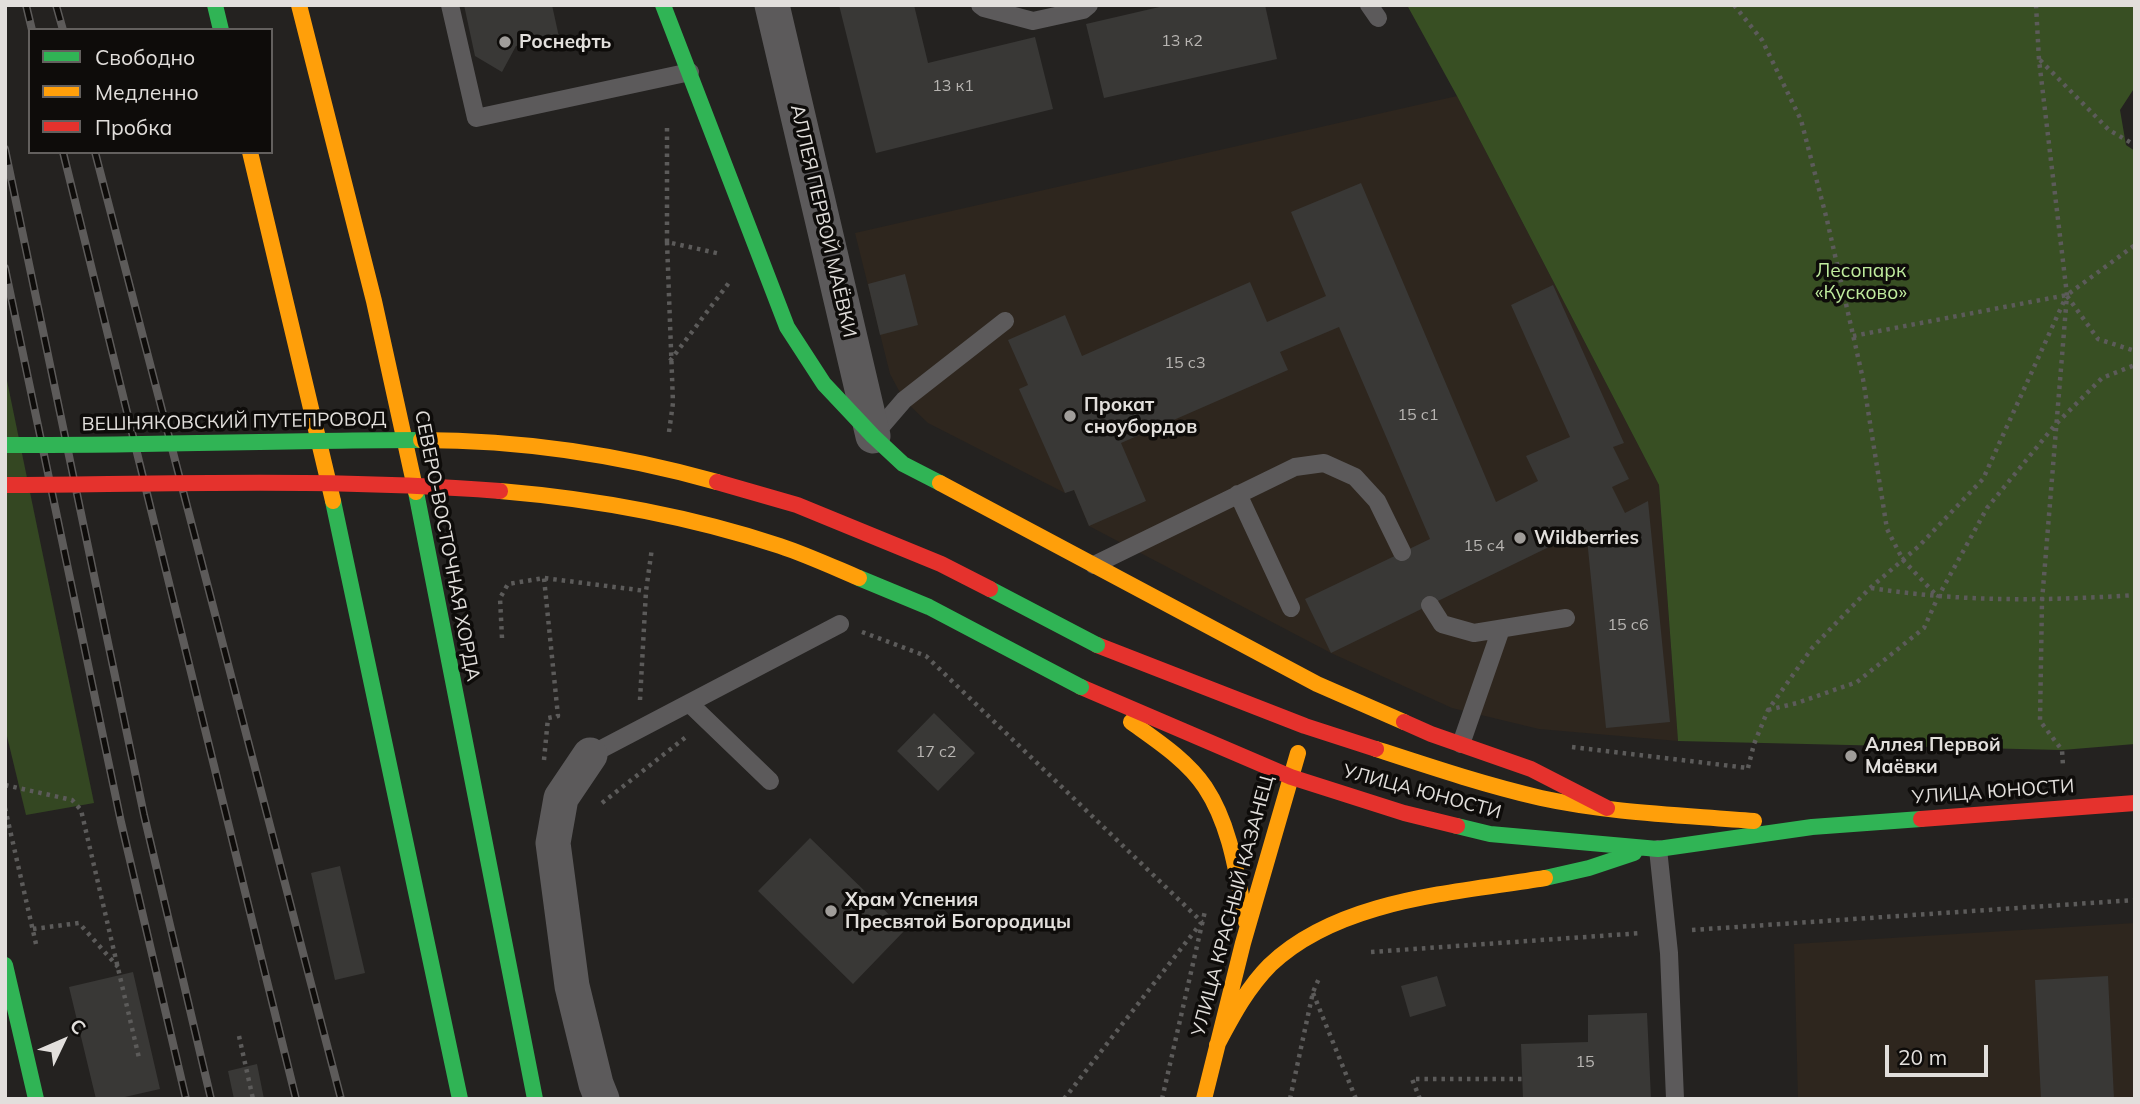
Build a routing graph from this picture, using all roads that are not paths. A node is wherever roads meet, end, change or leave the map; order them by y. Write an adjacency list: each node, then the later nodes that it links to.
1 (215, 5): 9 (main road)
2 (299, 5): 10 (main road, СЕВЕРО-ВОСТОЧНАЯ ХОРДА)
3 (308, 5): 10 (main road)
4 (450, 5): 11 (lane)
5 (663, 5): 11 (main road)
6 (772, 5): 14 (street, АЛЛЕЯ ПЕРВОЙ МАЁВКИ)
7 (980, 5): 8 (lane)
8 (1089, 5)
9 (221, 28)
10 (307, 36): 42 (main road, СЕВЕРО-ВОСТОЧНАЯ ХОРДА)
11 (690, 72): 14 (main road)
12 (250, 154): 41 (main road)
13 (1005, 321): 14 (lane)
14 (873, 436): 19 (main road)
15 (5, 445): 25 (main road, ВЕШНЯКОВСКИЙ ПУТЕПРОВОД, bridge)
16 (5, 485): 26 (main road, bridge)
17 (1238, 494): 18 (lane); 19 (lane); 21 (lane)
18 (1402, 552)
19 (1094, 565): 28 (main road)
20 (1430, 605): 24 (lane)
21 (1291, 608)
22 (1566, 618): 24 (lane)
23 (840, 624): 27 (lane)
24 (1501, 629): 29 (lane)
25 (1097, 645): 28 (main road, УЛИЦА ЮНОСТИ)
26 (1081, 687): 31 (main road, УЛИЦА ЮНОСТИ); 37 (main road)
27 (689, 704): 30 (lane); 32 (lane)
28 (1312, 704): 29 (main road); 31 (main road, УЛИЦА КРАСНЫЙ КАЗАНЕЦ); 34 (main road, УЛИЦА ЮНОСТИ)
29 (1461, 744): 34 (main road)
30 (590, 755): 43 (street)
31 (1291, 777): 36 (main road, УЛИЦА ЮНОСТИ); 37 (main road, УЛИЦА КРАСНЫЙ КАЗАНЕЦ)
32 (769, 780)
33 (2135, 803): 35 (main road, УЛИЦА ЮНОСТИ)
34 (1607, 808): 35 (main road, УЛИЦА ЮНОСТИ)
35 (1812, 827): 36 (main road, УЛИЦА ЮНОСТИ)
36 (1652, 849): 39 (main road); 45 (lane)
37 (1247, 929): 39 (main road, УЛИЦА КРАСНЫЙ КАЗАНЕЦ)
38 (5, 965): 40 (main road)
39 (1217, 1045): 44 (main road, УЛИЦА КРАСНЫЙ КАЗАНЕЦ)
40 (36, 1099)
41 (460, 1099)
42 (535, 1099)
43 (602, 1099)
44 (1204, 1099)
45 (1675, 1099)

